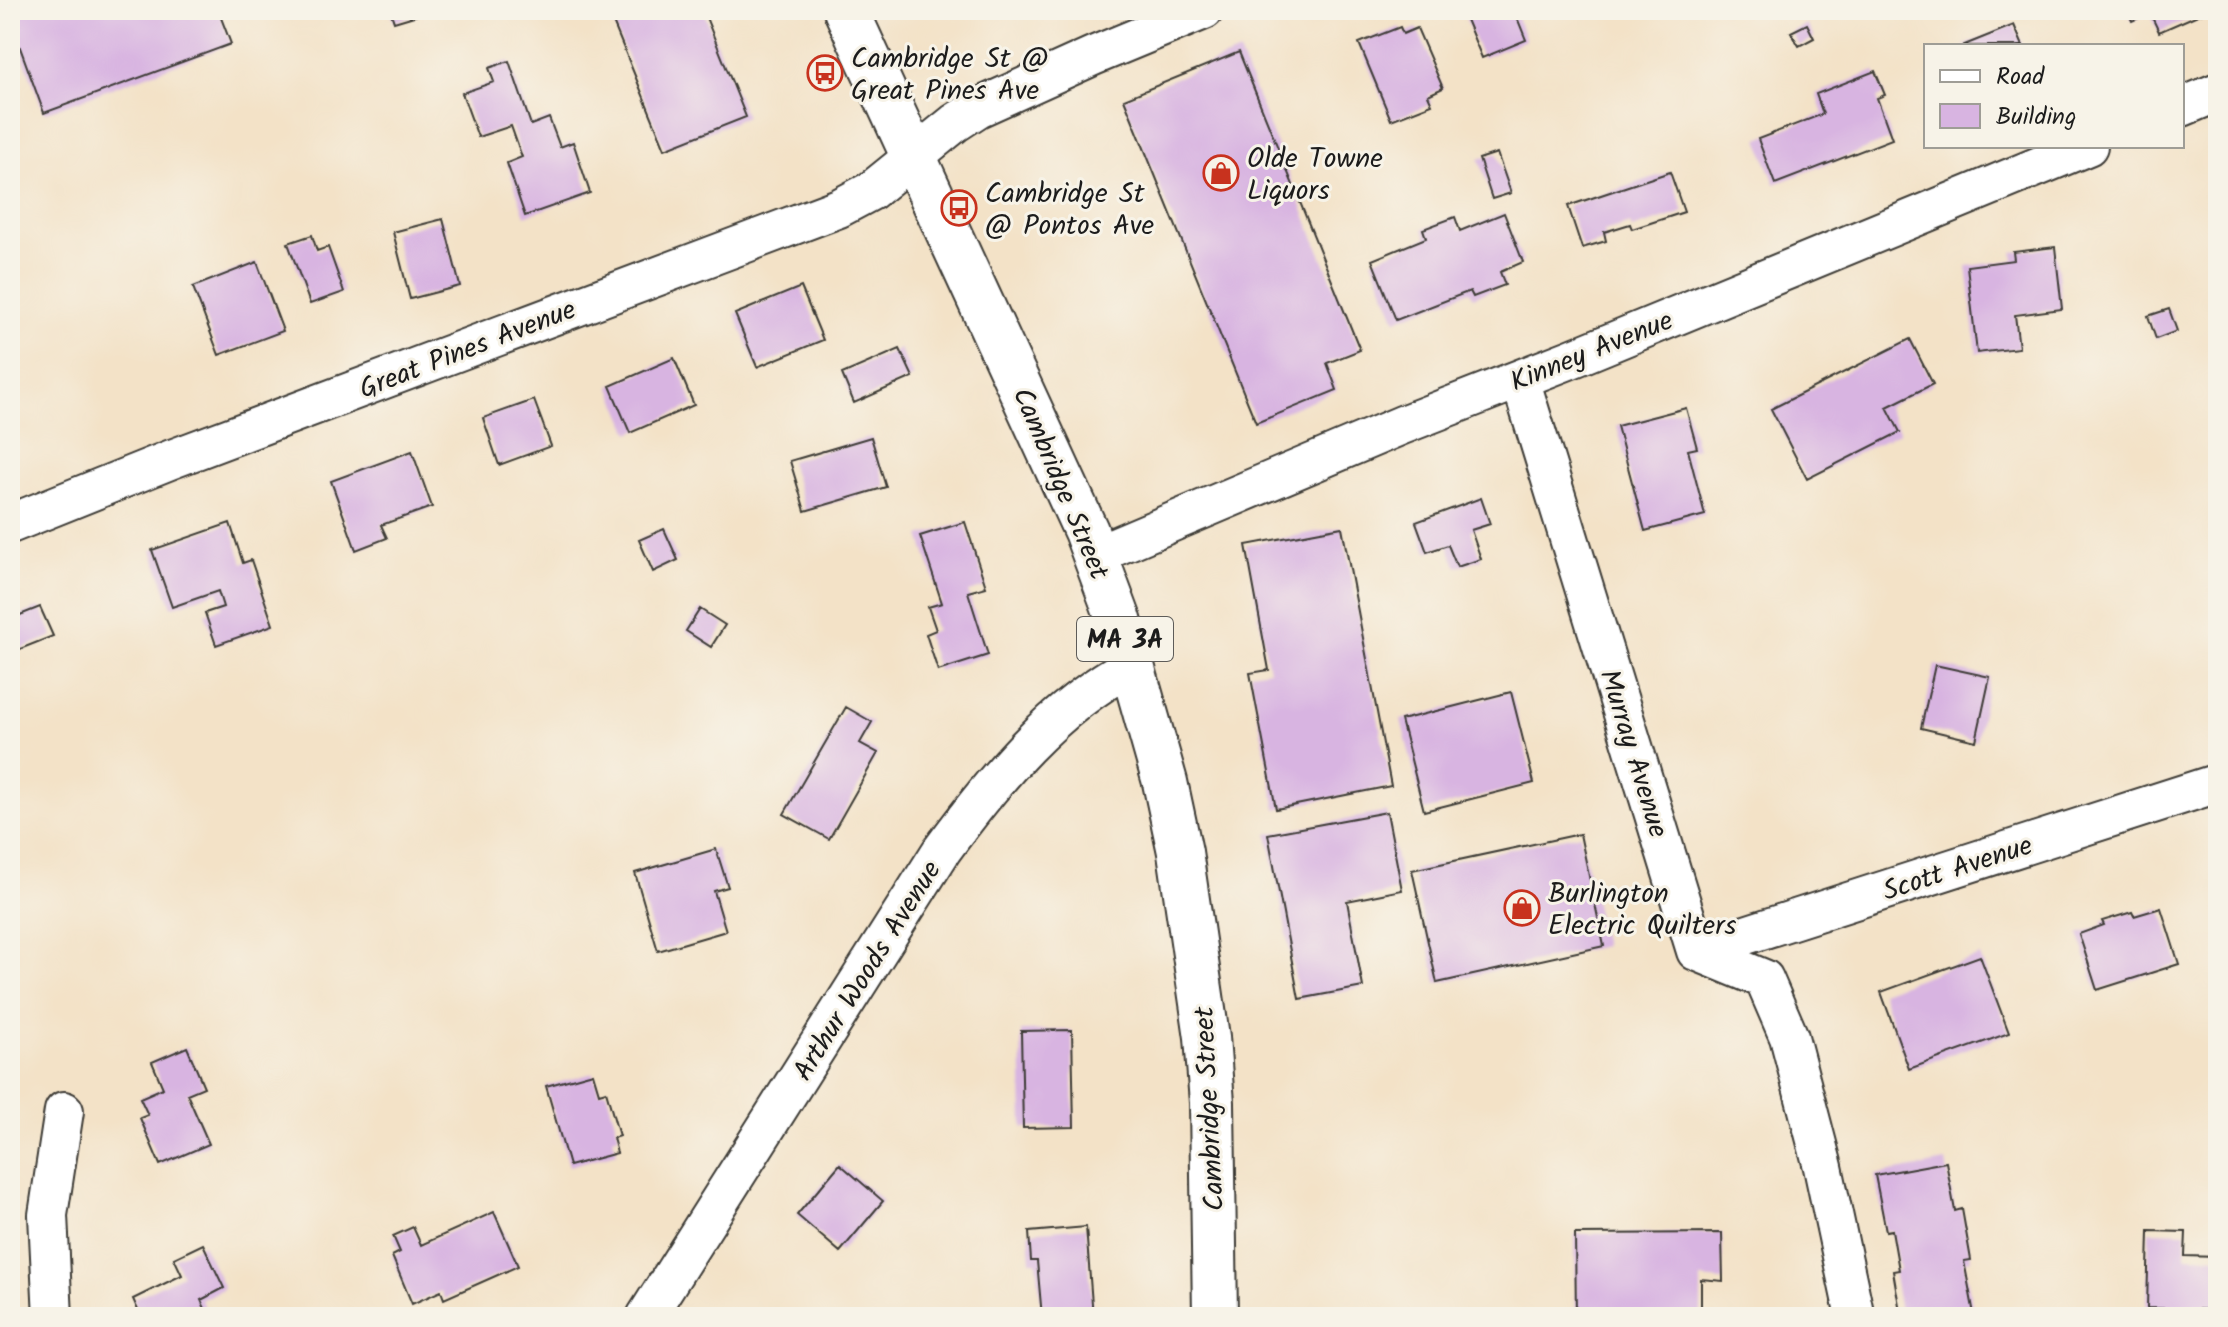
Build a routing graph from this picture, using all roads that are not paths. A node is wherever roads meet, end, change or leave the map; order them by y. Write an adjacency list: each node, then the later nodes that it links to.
1 (846, 10): 6 (main road, Cambridge Street / MA 3A)
2 (1204, 10): 6 (street, Great Pines Avenue)
3 (2218, 92): 4 (street)
4 (2184, 106)
5 (2083, 148): 7 (street, Kinney Avenue)
6 (915, 156): 8 (street, Great Pines Avenue); 9 (main road, Cambridge Street / MA 3A)
7 (1520, 379): 9 (street, Kinney Avenue); 12 (street, Murray Avenue)
8 (10, 524)
9 (1095, 555): 10 (main road, Cambridge Street / MA 3A)
10 (1132, 665): 15 (street, Arthur Woods Avenue); 16 (main road, Cambridge Street / MA 3A)
11 (2218, 783): 12 (street, Scott Avenue)
12 (1696, 951): 17 (street)
13 (64, 1111): 14 (street)
14 (53, 1317)
15 (646, 1317)
16 (1215, 1317)
17 (1855, 1317)

